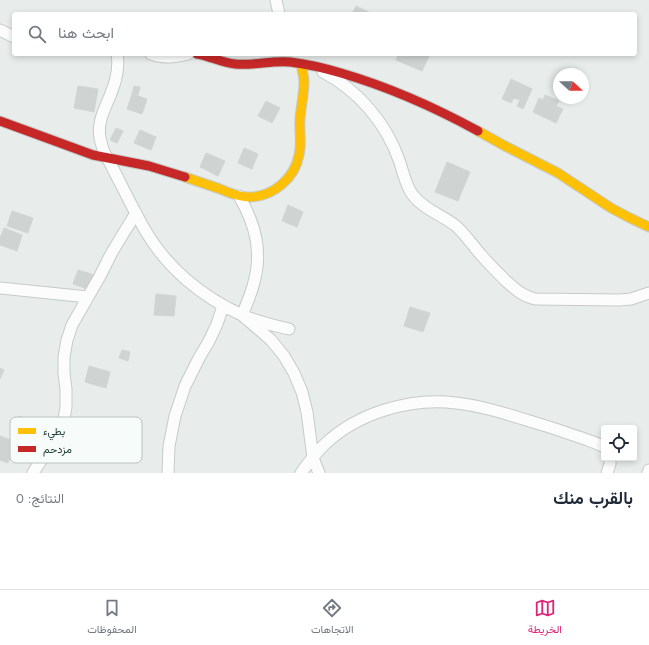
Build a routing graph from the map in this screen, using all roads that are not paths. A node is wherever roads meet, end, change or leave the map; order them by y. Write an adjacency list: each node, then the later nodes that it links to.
1 (276, 0): 2 (street)
2 (279, 12)
3 (0, 30): 4 (street)
4 (12, 36)
5 (117, 56): 12 (street)
6 (158, 56): 7 (street)
7 (175, 56)
8 (211, 56): 10 (street)
9 (294, 56): 10 (street)
10 (303, 64): 13 (street); 15 (street); 17 (street)
11 (0, 121): 12 (street)
12 (108, 160): 13 (street); 14 (street)
13 (239, 196): 20 (street)
14 (136, 213): 18 (street); 19 (street)
15 (649, 227)
16 (0, 288): 18 (street)
17 (649, 293)
18 (88, 297): 22 (street)
19 (223, 306): 20 (street); 29 (street)
20 (242, 315): 21 (street); 24 (street)
21 (289, 328)
22 (64, 417)
23 (601, 445): 24 (street)
24 (312, 458): 30 (street); 31 (street)
25 (610, 461): 32 (street)
26 (39, 463): 28 (street)
27 (649, 470): 33 (street)
28 (33, 473)
29 (168, 473)
30 (301, 473)
31 (319, 473)
32 (607, 473)
33 (648, 473)

